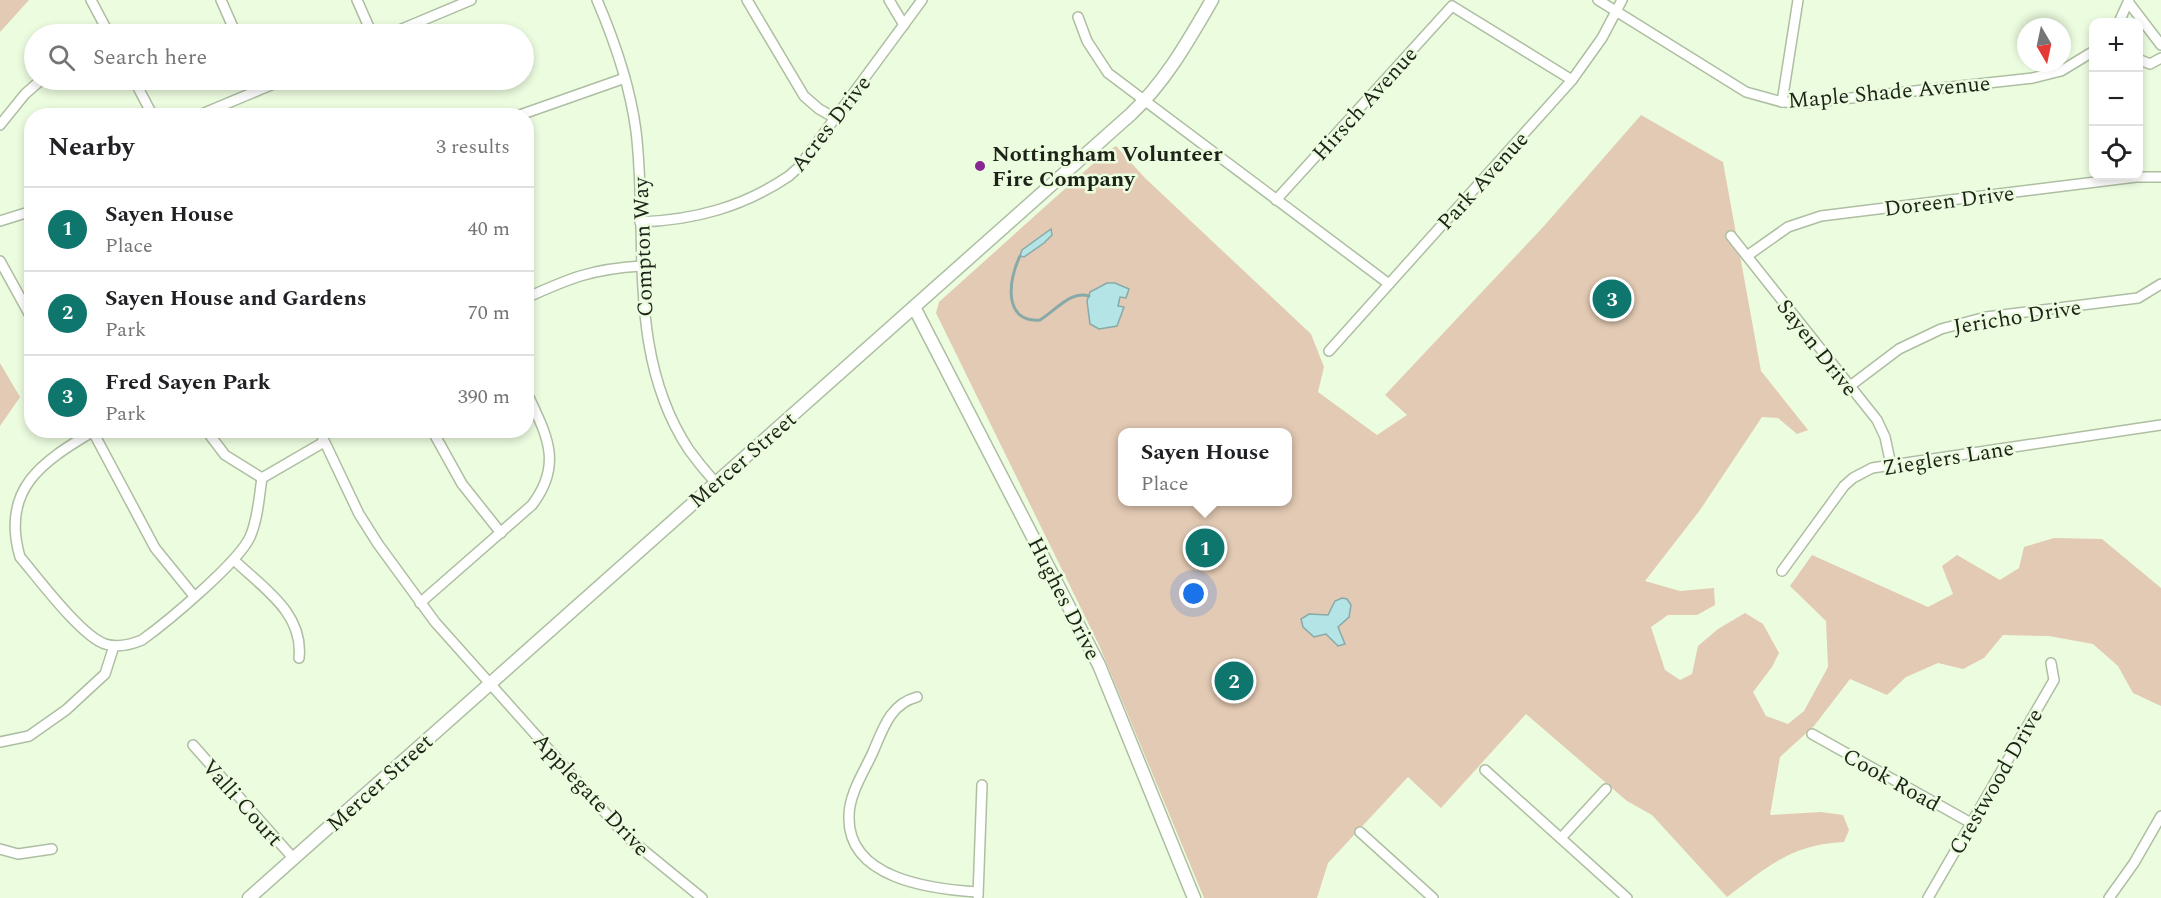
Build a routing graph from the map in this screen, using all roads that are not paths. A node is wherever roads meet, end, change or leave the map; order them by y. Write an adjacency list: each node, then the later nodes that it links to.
1 (91, 0): 17 (street)
2 (221, 0): 18 (street)
3 (357, 0): 19 (street)
4 (471, 0): 20 (street)
5 (597, 0): 26 (street, Compton Way)
6 (747, 0): 36 (street)
7 (889, 0): 21 (street)
8 (922, 0): 21 (street, Acres Drive)
9 (1212, 0): 31 (street, Mercer Street)
10 (1598, 0): 14 (street, Maple Shade Avenue)
11 (1622, 0): 14 (street, Park Avenue)
12 (1798, 0): 32 (street)
13 (2129, 2): 16 (street); 22 (street)
14 (1617, 12): 27 (street, Park Avenue); 32 (street, Maple Shade Avenue)
15 (1078, 17): 31 (street)
16 (2121, 18)
17 (104, 24)
18 (232, 24)
19 (368, 24)
20 (414, 24)
21 (904, 25): 36 (street, Acres Drive)
22 (2161, 45)
23 (2089, 54): 32 (street, Maple Shade Avenue)
24 (2161, 58): 25 (street)
25 (2143, 61)
26 (625, 78): 35 (street); 42 (street, Compton Way)
27 (1572, 80): 39 (street, Hirsch Avenue); 47 (street, Park Avenue)
28 (29, 90): 37 (street)
29 (139, 90): 33 (street)
30 (258, 90): 34 (street)
31 (1144, 102): 39 (street); 51 (street, Mercer Street)
32 (1782, 102)
33 (149, 108)
34 (216, 108)
35 (534, 110)
36 (835, 118): 42 (street, Acres Drive)
37 (0, 125)
38 (2161, 177): 44 (street, Doreen Drive)
39 (1276, 200): 47 (street)
40 (24, 214): 41 (street)
41 (0, 221)
42 (640, 222): 46 (street, Compton Way)
43 (1731, 236): 44 (street, Sayen Drive)
44 (1747, 256): 53 (street, Sayen Drive)
45 (0, 261): 50 (street)
46 (640, 266): 49 (street); 64 (street, Compton Way)
47 (1389, 284): 52 (street, Park Avenue)
48 (2161, 284): 53 (street, Jericho Drive)
49 (534, 294)
50 (24, 305)
51 (914, 308): 64 (street, Mercer Street); 91 (street, Hughes Drive)
52 (1329, 351)
53 (1850, 386): 62 (street, Sayen Drive)
54 (534, 410): 65 (street)
55 (2161, 425): 62 (street, Zieglers Lane)
56 (81, 438): 70 (street)
57 (96, 438): 68 (street)
58 (212, 438): 63 (street)
59 (322, 438): 61 (street, Applegate Drive)
60 (436, 438): 65 (street)
61 (324, 442): 63 (street); 69 (street, Applegate Drive)
62 (1891, 465): 67 (street, Zieglers Lane)
63 (262, 478): 66 (street)
64 (715, 482): 73 (street, Mercer Street)
65 (501, 533): 69 (street)
66 (234, 560): 68 (street); 71 (street)
67 (1782, 571)
68 (194, 596): 70 (street)
69 (420, 603): 73 (street, Applegate Drive)
70 (114, 646): 76 (street)
71 (299, 658)
72 (2051, 663): 82 (street, Crestwood Drive)
73 (489, 682): 87 (street, Mercer Street); 90 (street, Applegate Drive)
74 (917, 697): 88 (street)
75 (1812, 734): 82 (street, Cook Road)
76 (0, 742)
77 (193, 745): 87 (street, Valli Court)
78 (1485, 770): 84 (street)
79 (982, 785): 88 (street)
80 (1606, 789): 84 (street)
81 (2161, 816): 95 (street)
82 (1971, 823): 94 (street, Crestwood Drive)
83 (1360, 832): 92 (street)
84 (1561, 838): 93 (street)
85 (0, 849): 86 (street)
86 (52, 849)
87 (294, 859): 89 (street, Mercer Street)
88 (978, 895)
89 (249, 898)
90 (702, 898)
91 (1194, 898)
92 (1433, 898)
93 (1627, 898)
94 (1928, 898)
95 (2109, 898)

